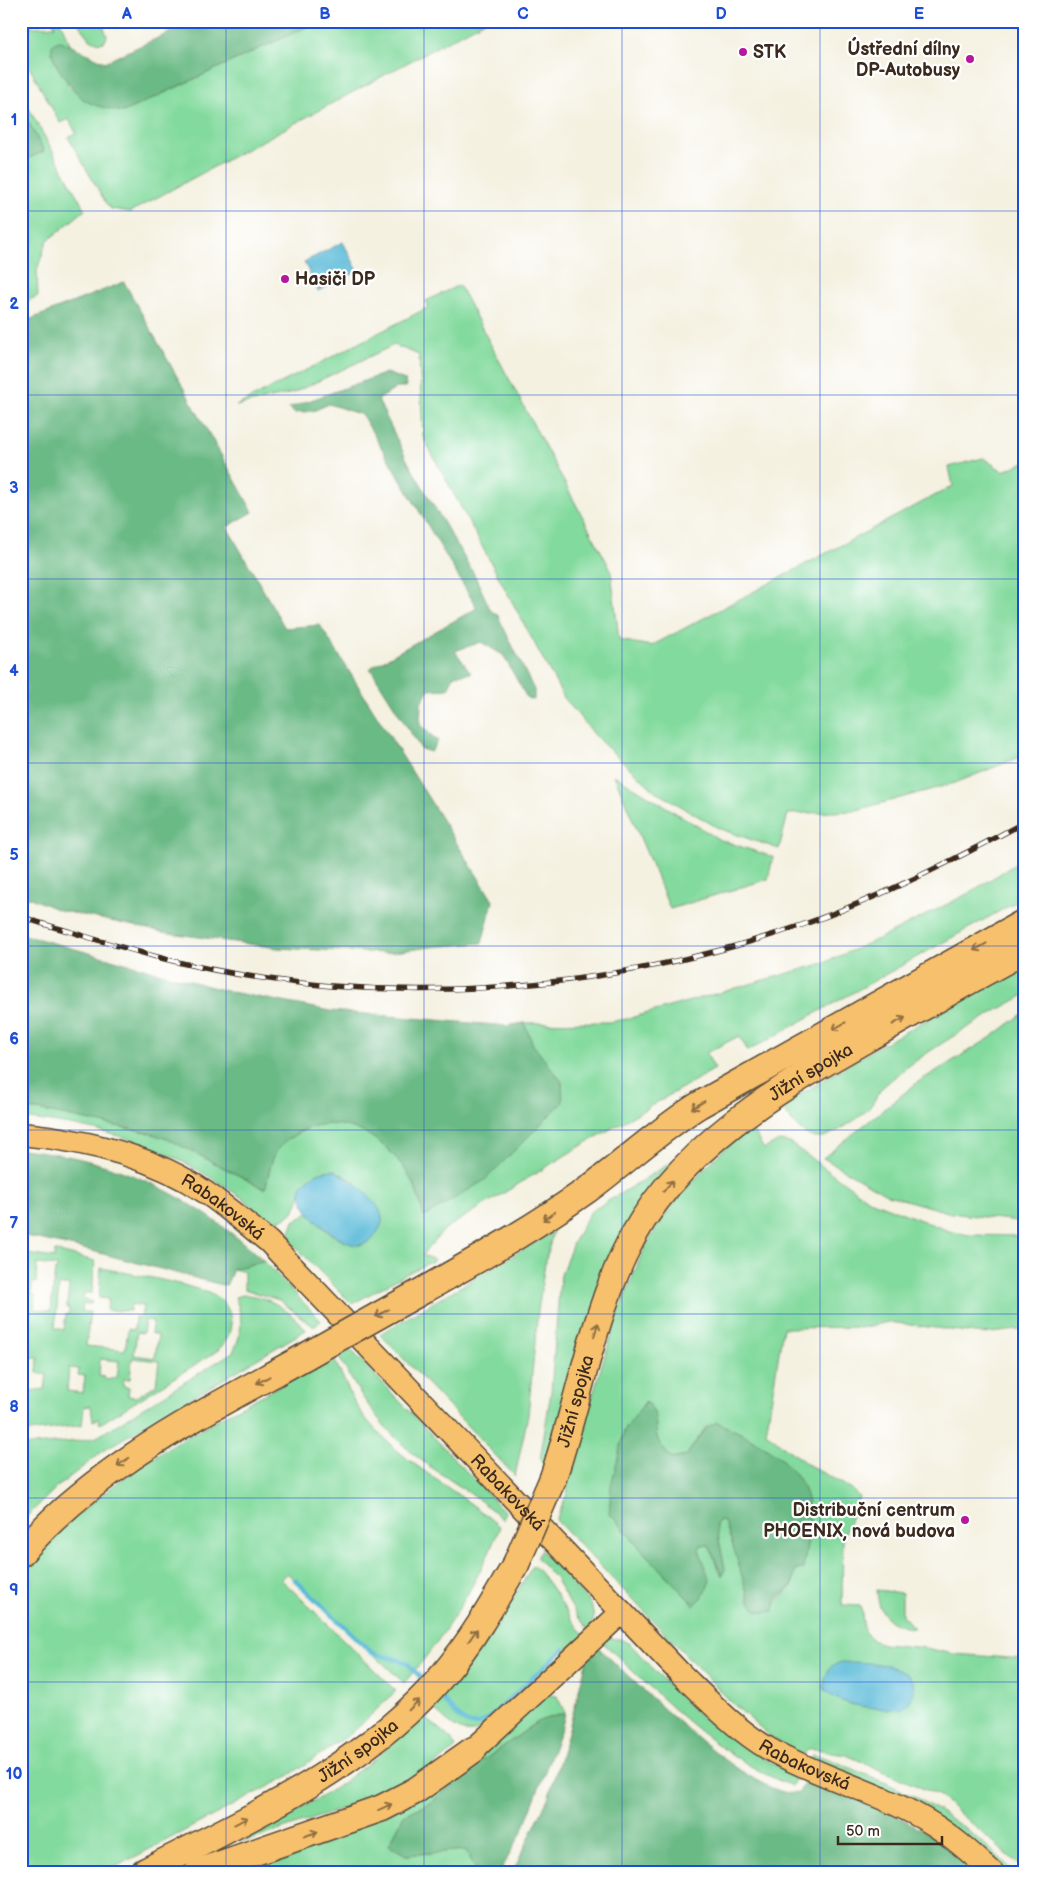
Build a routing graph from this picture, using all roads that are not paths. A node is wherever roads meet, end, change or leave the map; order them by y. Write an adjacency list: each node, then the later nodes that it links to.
1 (1025, 922): 4 (highway, Jižní spojka, one-way to 4, bridge)
2 (1025, 950): 7 (highway, Jižní spojka, one-way to 2, bridge)
3 (21, 1134): 5 (main road, Rabakovská)
4 (21, 1553)
5 (622, 1612): 6 (main road); 9 (main road, Rabakovská)
6 (473, 1750): 8 (highway, one-way to 6)
7 (144, 1872)
8 (198, 1872)
9 (992, 1872)

